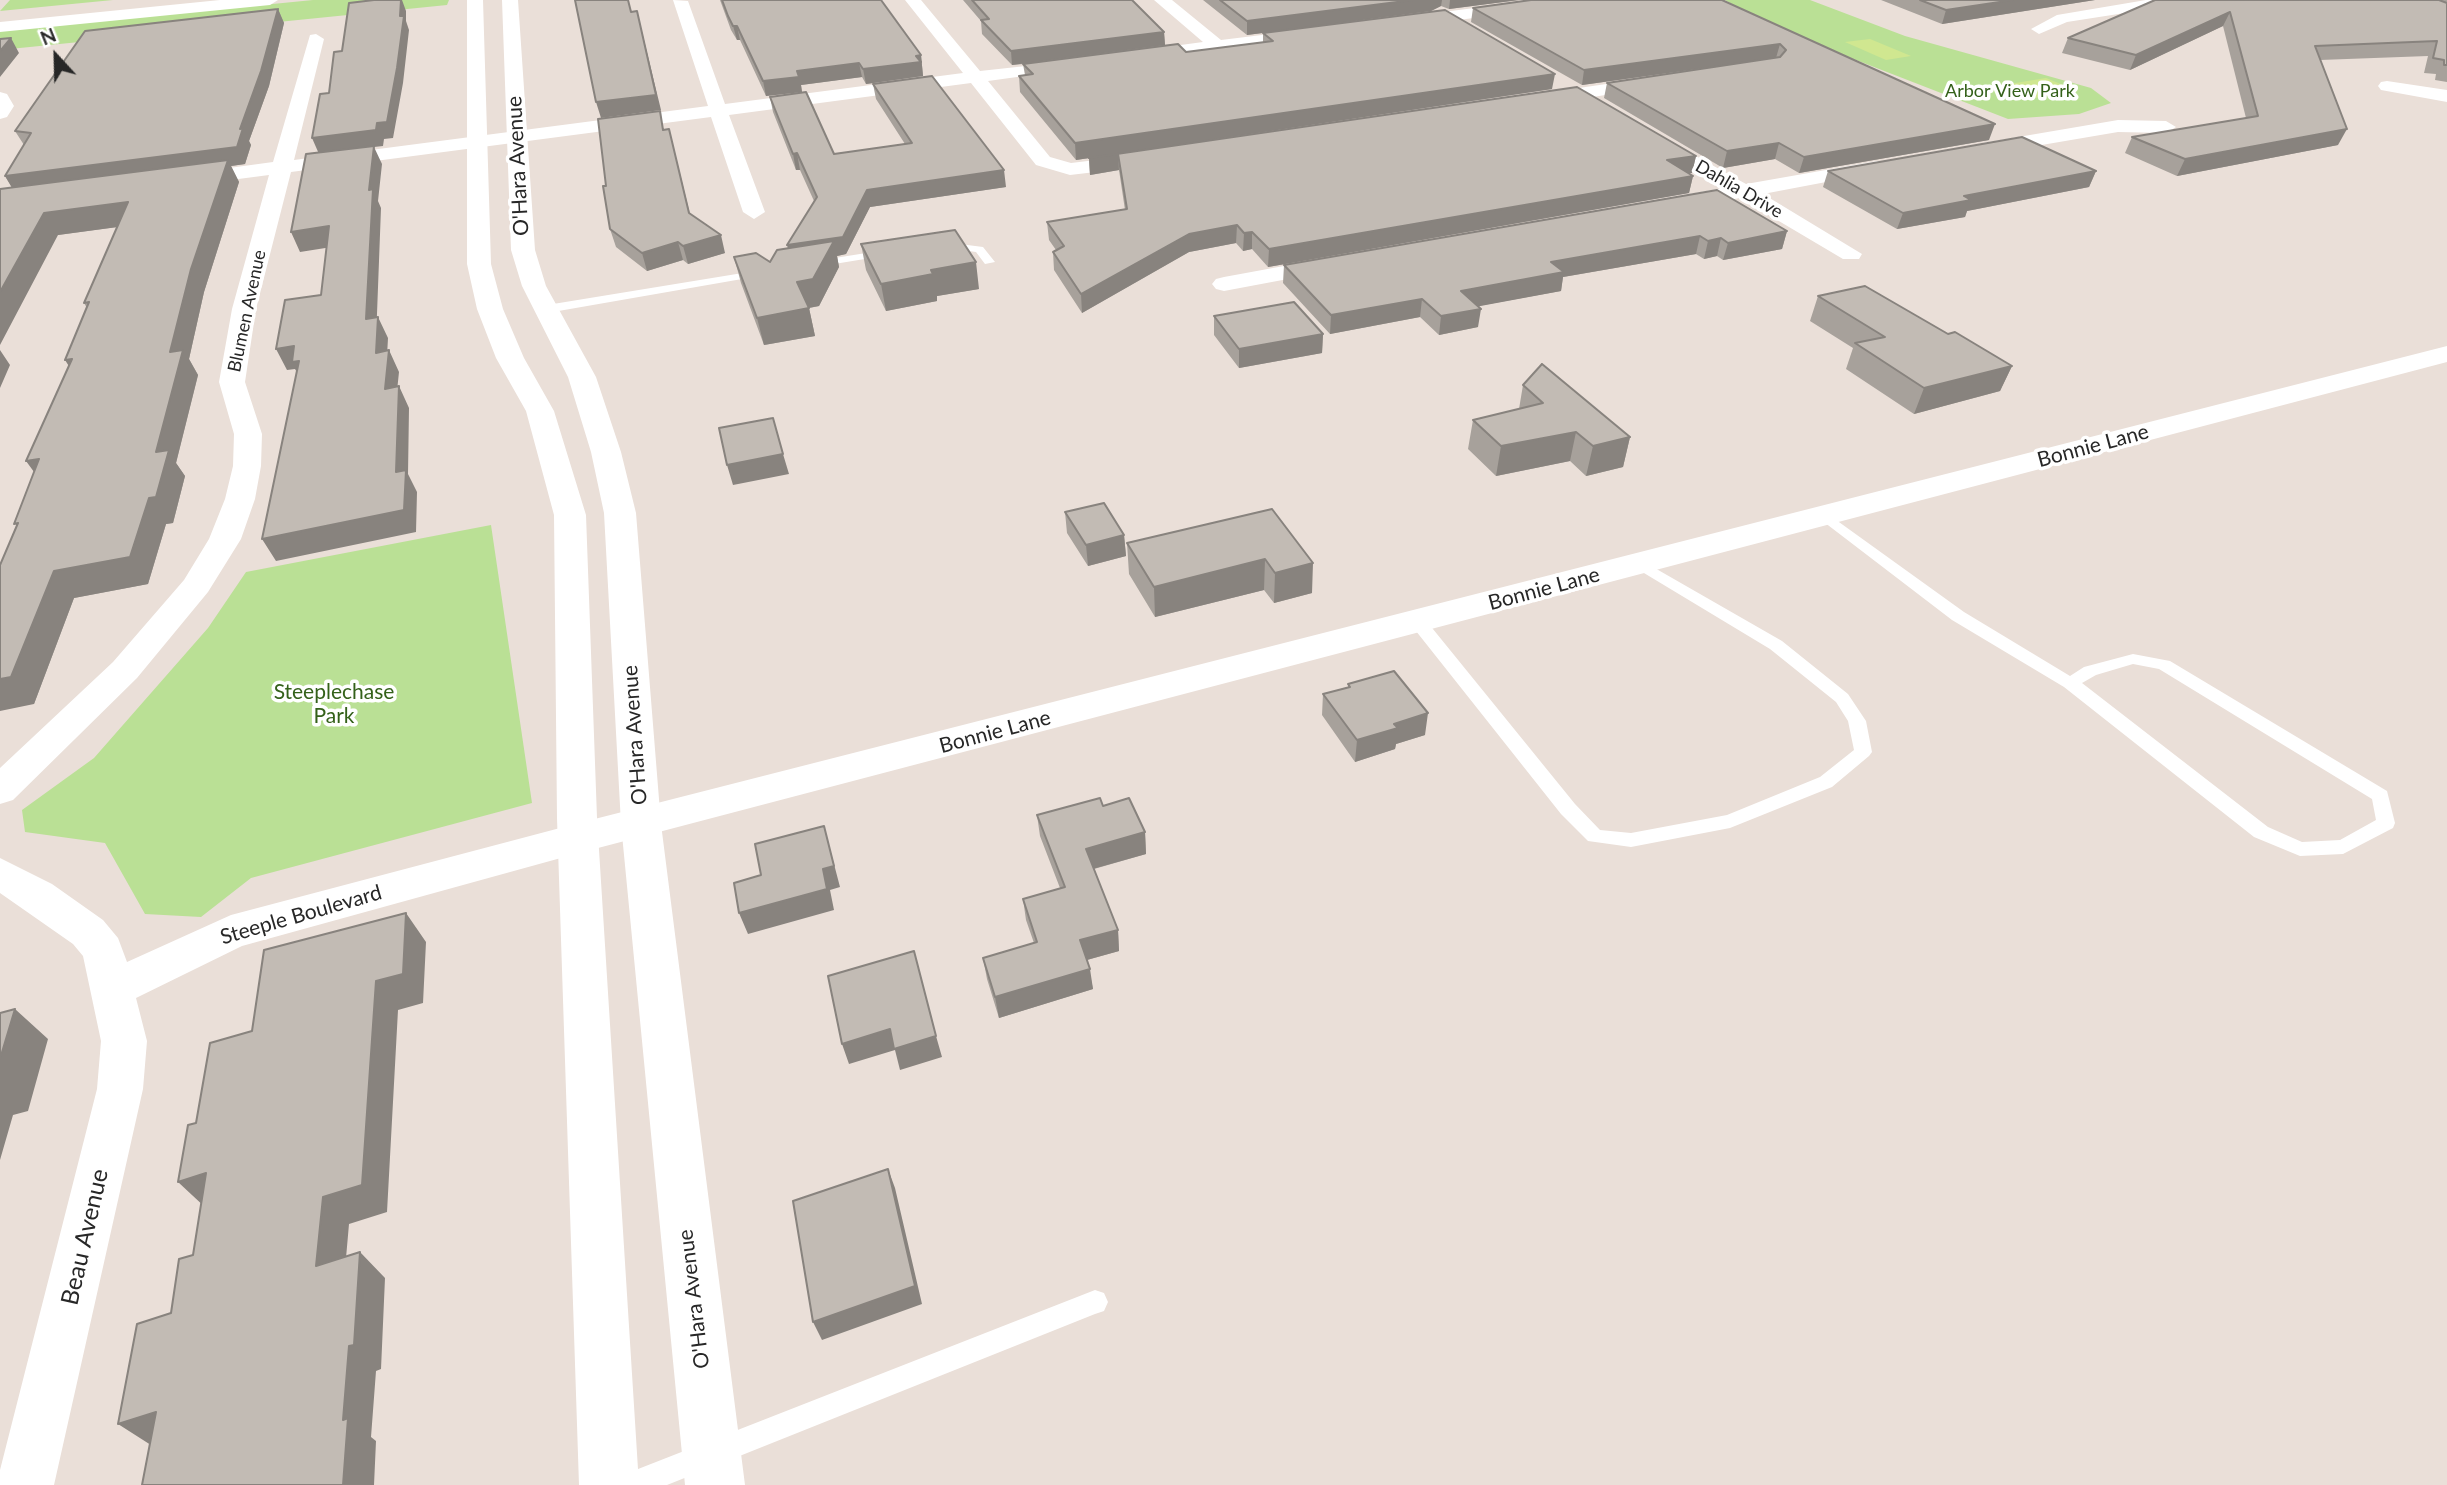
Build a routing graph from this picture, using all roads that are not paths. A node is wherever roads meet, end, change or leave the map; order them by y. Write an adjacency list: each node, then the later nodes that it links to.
1 (177, 0): 11 (main road)
2 (271, 0): 14 (main road)
3 (475, 0): 36 (main road, O'Hara Avenue)
4 (510, 0): 35 (main road, O'Hara Avenue)
5 (913, 0): 22 (street)
6 (1162, 0): 19 (street)
7 (1418, 0): 12 (street)
8 (1576, 0): 12 (street)
9 (2176, 0): 15 (street)
10 (680, 1): 31 (street)
11 (0, 17)
12 (1446, 17): 13 (street); 16 (street)
13 (1379, 25)
14 (0, 27)
15 (2039, 29)
16 (1470, 31)
17 (1325, 32): 19 (street)
18 (316, 39): 40 (street, Blumen Avenue)
19 (1218, 46): 20 (street)
20 (1124, 58)
21 (1097, 61): 22 (street)
22 (976, 77): 31 (street); 38 (street)
23 (1677, 79): 26 (street)
24 (1553, 80): 26 (street)
25 (2387, 86): 27 (street)
26 (1577, 94): 29 (street); 30 (street)
27 (2447, 96)
28 (0, 98): 32 (street)
29 (1522, 102)
30 (1601, 107)
31 (717, 110): 35 (street); 44 (street)
32 (0, 113)
33 (2165, 127): 37 (street)
34 (1636, 128): 42 (street, Dahlia Drive)
35 (516, 136): 36 (street); 53 (main road, O'Hara Avenue)
36 (478, 140): 40 (street); 61 (main road, O'Hara Avenue)
37 (1958, 153)
38 (1153, 159)
39 (1904, 163): 42 (street)
40 (281, 167): 41 (street); 59 (street, Blumen Avenue)
41 (160, 183)
42 (1743, 191): 43 (street); 47 (street, Dahlia Drive)
43 (1661, 205)
44 (754, 212)
45 (937, 245): 49 (lane)
46 (897, 251): 50 (lane)
47 (1851, 254)
48 (1360, 259): 52 (street)
49 (989, 262)
50 (804, 266)
51 (777, 270): 53 (lane)
52 (1224, 284)
53 (547, 309): 60 (main road, O'Hara Avenue)
54 (2447, 354): 55 (street, Bonnie Lane)
55 (1825, 516): 56 (street, Bonnie Lane); 58 (lane)
56 (1639, 564): 57 (street, Bonnie Lane); 57 (lane)
57 (1418, 622): 60 (street, Bonnie Lane)
58 (2070, 683): 58 (lane)
59 (0, 790)
60 (640, 824): 61 (street, Bonnie Lane); 65 (main road, O'Hara Avenue)
61 (579, 838): 63 (street, Steeple Boulevard); 67 (main road, O'Hara Avenue)
62 (0, 873): 63 (street)
63 (112, 989): 66 (street, Beau Avenue)
64 (1095, 1303): 65 (lane)
65 (713, 1470): 68 (lane)
66 (25, 1485)
67 (609, 1485)
68 (633, 1485)

